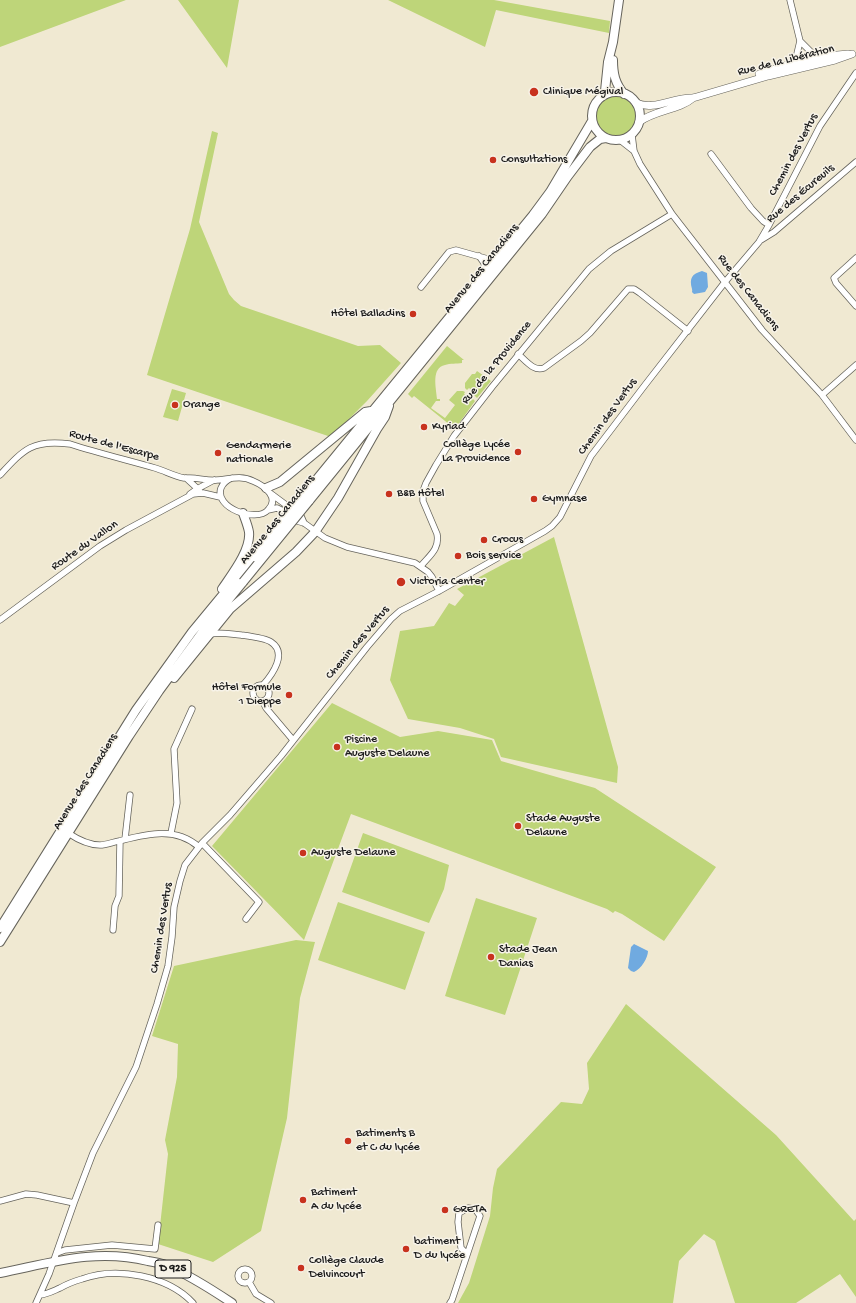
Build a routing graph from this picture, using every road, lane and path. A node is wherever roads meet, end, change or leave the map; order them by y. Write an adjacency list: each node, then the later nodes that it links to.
1 (619, 0): 4 (main road)
2 (790, 0): 3 (street)
3 (800, 41): 6 (street); 7 (street)
4 (613, 42): 10 (main road); 11 (main road)
5 (854, 54): 6 (main road, Rue de la Libération)
6 (813, 62): 7 (main road, Rue de la Libération); 9 (main road, Rue de la Libération)
7 (797, 63): 9 (main road, Rue de la Libération)
8 (856, 73): 23 (street, Chemin des Vertus)
9 (725, 88): 12 (main road, Rue de la Libération)
10 (624, 94): 11 (main road); 13 (main road)
11 (603, 96): 14 (main road)
12 (693, 98): 13 (main road, Rue de la Libération); 15 (main road, Rue de la Libération)
13 (636, 104): 15 (main road)
14 (592, 121): 17 (main road); 26 (main road, Avenue des Canadiens)
15 (639, 122): 16 (main road)
16 (632, 135): 18 (main road); 19 (street, Rue des Canadiens)
17 (606, 138): 18 (main road); 36 (main road, Avenue des Canadiens)
18 (620, 140): 19 (street, Rue des Canadiens)
19 (634, 151): 22 (street, Rue des Canadiens)
20 (711, 154): 23 (street)
21 (856, 162): 24 (street, Rue des Écureuils)
22 (672, 214): 29 (street, Rue des Canadiens); 33 (street, Rue de la Providence)
23 (769, 225): 24 (street, Chemin des Vertus)
24 (759, 242): 29 (street, Chemin des Vertus)
25 (479, 256): 26 (street); 28 (street); 30 (street)
26 (497, 257): 28 (main road, Avenue des Canadiens)
27 (856, 258): 31 (street)
28 (485, 273): 37 (main road, Avenue des Canadiens)
29 (726, 282): 32 (street, Chemin des Vertus); 35 (street, Rue des Canadiens)
30 (421, 287)
31 (856, 306)
32 (688, 331): 33 (street); 54 (street, Chemin des Vertus)
33 (518, 354): 53 (street, Rue de la Providence)
34 (856, 365): 35 (street)
35 (822, 395): 38 (street, Rue des Canadiens)
36 (389, 403): 48 (main road, Avenue des Canadiens); 52 (main road)
37 (372, 411): 44 (main road); 48 (main road, Avenue des Canadiens)
38 (856, 440)
39 (0, 475): 40 (street, Route de l'Escarpe)
40 (186, 478): 42 (street, Route de l'Escarpe); 43 (street, Route de l'Escarpe)
41 (232, 478): 42 (street, Route de l'Escarpe); 44 (street); 47 (street)
42 (214, 480): 43 (street)
43 (197, 489): 45 (street, Route de l'Escarpe); 46 (street)
44 (268, 490): 49 (street); 51 (street)
45 (203, 493): 46 (street); 47 (street)
46 (187, 497): 55 (street, Route du Vallon)
47 (220, 497): 50 (street)
48 (306, 499): 56 (main road, Avenue des Canadiens, bridge); 59 (main road, Avenue des Canadiens, bridge)
49 (268, 510): 50 (street); 51 (street)
50 (243, 513): 56 (main road)
51 (304, 523): 52 (street)
52 (315, 532): 53 (street); 57 (main road)
53 (421, 566): 54 (street)
54 (439, 591): 62 (street, Chemin des Vertus)
55 (0, 620)
56 (192, 632): 69 (main road, Avenue des Canadiens)
57 (210, 634): 58 (street); 59 (main road)
58 (263, 685): 60 (street); 60 (street)
59 (158, 691): 64 (main road, Avenue des Canadiens)
60 (263, 702): 62 (street)
61 (192, 709): 65 (street)
62 (293, 740): 67 (street, Chemin des Vertus)
63 (130, 795): 66 (street)
64 (68, 833): 66 (street); 71 (main road, Avenue des Canadiens)
65 (170, 834): 66 (street); 67 (street)
66 (123, 840): 70 (street)
67 (200, 845): 68 (street); 73 (street, Chemin des Vertus)
68 (246, 918)
69 (0, 928)
70 (113, 930)
71 (0, 942)
72 (0, 1201): 73 (street)
73 (74, 1203): 75 (street, Chemin des Vertus)
74 (158, 1225): 75 (street)
75 (57, 1253): 77 (street, Chemin des Vertus)
76 (467, 1254): 76 (street); 87 (street)
77 (54, 1261): 78 (main road, D 925); 80 (street, Chemin des Vertus); 85 (main road, D 925)
78 (0, 1273)
79 (249, 1282): 86 (street)
80 (46, 1283): 81 (street); 82 (street, Chemin des Vertus)
81 (58, 1288): 82 (street); 84 (street)
82 (40, 1295): 83 (street, Chemin des Vertus)
83 (36, 1303)
84 (193, 1303)
85 (232, 1303)
86 (271, 1303)
87 (450, 1303)

